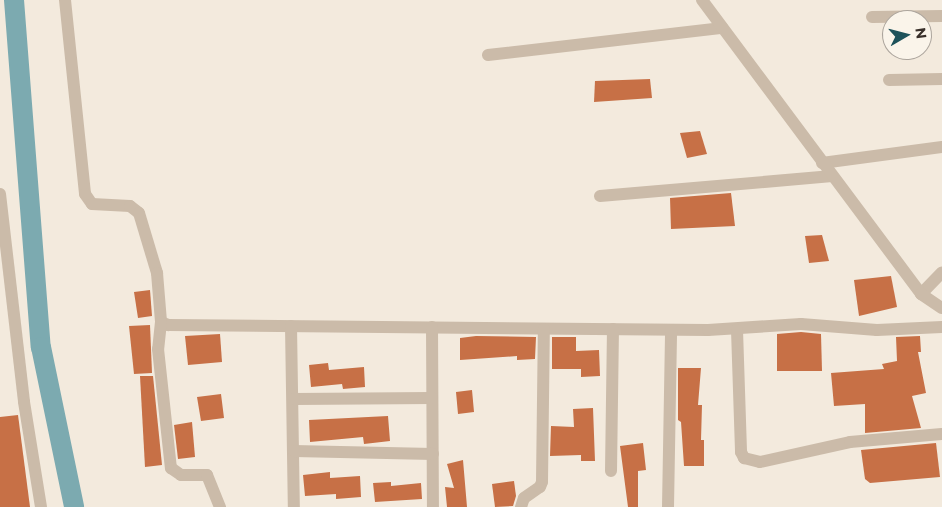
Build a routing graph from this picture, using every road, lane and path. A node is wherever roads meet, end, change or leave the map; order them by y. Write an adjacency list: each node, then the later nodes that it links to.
1 (65, 0): 17 (street)
2 (702, 0): 5 (street)
3 (942, 16): 4 (street)
4 (872, 17)
5 (722, 28): 6 (street); 10 (street)
6 (488, 55)
7 (942, 79): 8 (street)
8 (889, 80)
9 (942, 147): 10 (street)
10 (822, 163): 11 (street)
11 (832, 176): 13 (street); 15 (street)
12 (0, 194): 31 (street)
13 (600, 196)
14 (942, 272): 15 (street)
15 (921, 294): 16 (street)
16 (942, 308)
17 (161, 322): 18 (street); 32 (street)
18 (291, 326): 19 (street); 26 (street)
19 (432, 327): 21 (street); 25 (street)
20 (942, 327): 24 (street)
21 (544, 329): 22 (street); 35 (street)
22 (613, 329): 23 (street); 30 (street)
23 (672, 330): 24 (street); 36 (street)
24 (737, 330): 27 (street)
25 (432, 398): 26 (street); 29 (street)
26 (294, 399): 28 (street)
27 (942, 434)
28 (294, 451): 29 (street); 33 (street)
29 (433, 454): 34 (street)
30 (611, 472)
31 (41, 507)
32 (220, 507)
33 (294, 507)
34 (433, 507)
35 (521, 507)
36 (668, 507)

